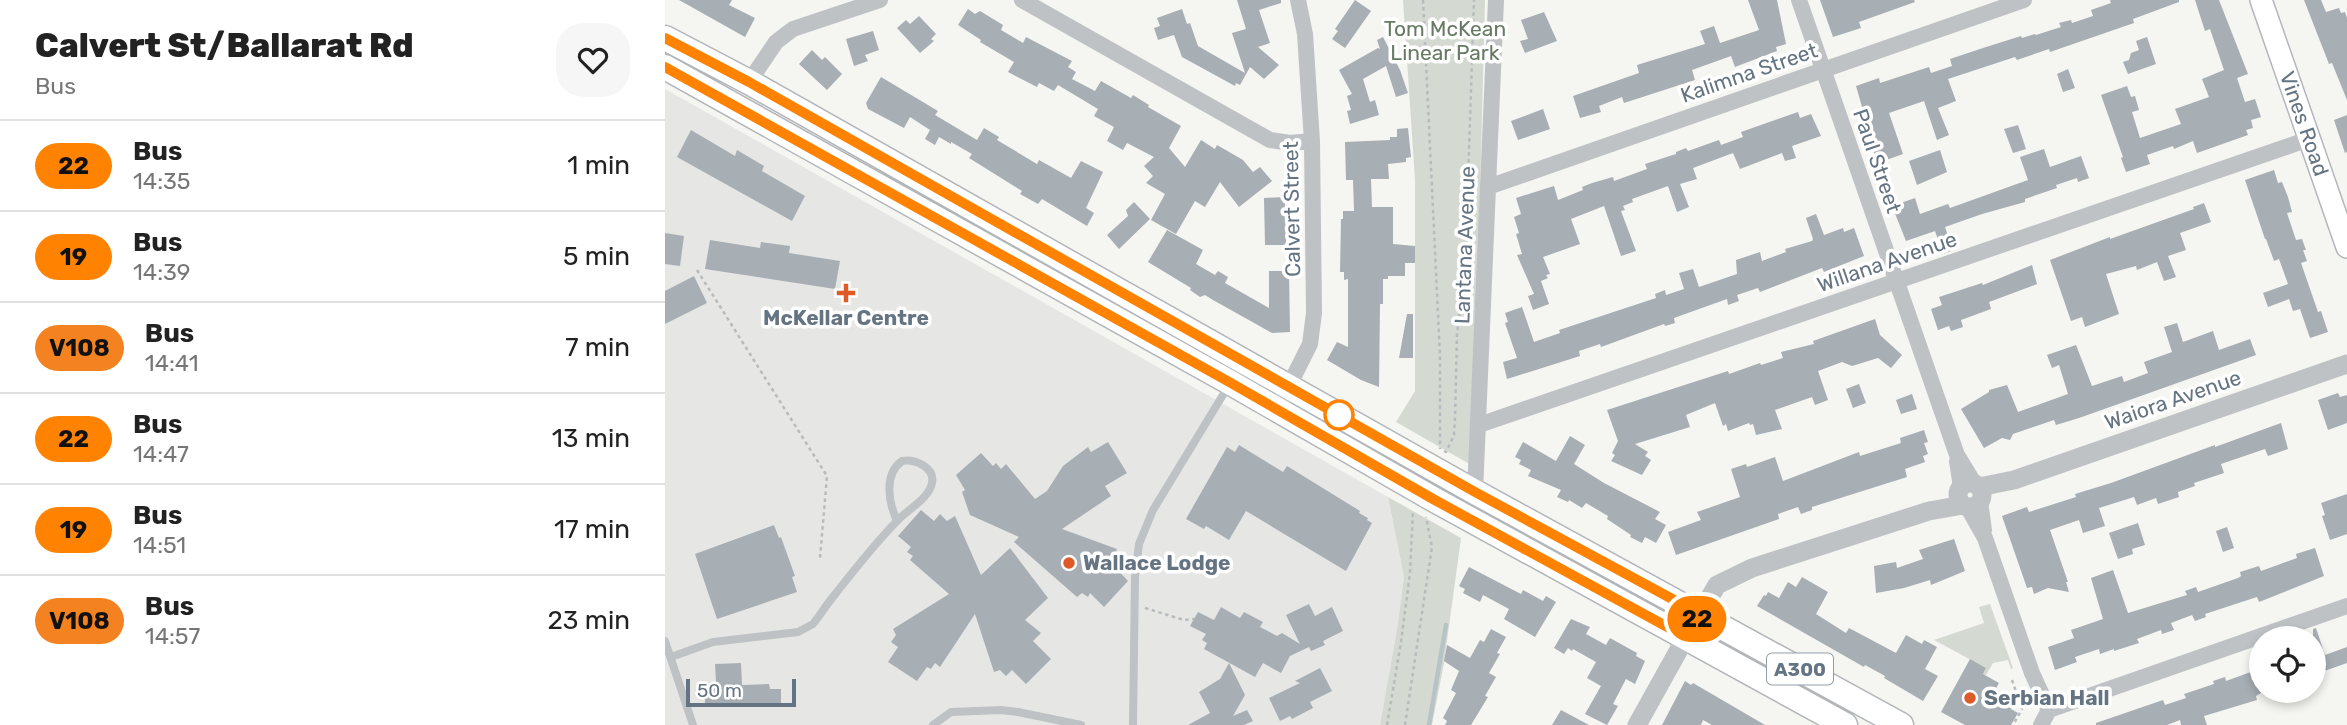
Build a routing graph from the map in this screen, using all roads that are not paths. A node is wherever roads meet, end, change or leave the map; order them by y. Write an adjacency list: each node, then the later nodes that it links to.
1 (880, 0): 11 (street)
2 (1022, 0): 13 (street)
3 (1298, 0): 13 (street, Calvert Street)
4 (1496, 0): 14 (street, Lantana Avenue)
5 (1799, 0): 10 (street, Paul Street)
6 (2024, 0): 10 (street, Kalimna Street)
7 (2261, 0): 12 (main road, Vines Road)
8 (665, 38): 11 (highway, A300)
9 (665, 67): 18 (highway, A300)
10 (1823, 69): 14 (street, Kalimna Street); 16 (street, Paul Street)
11 (749, 82): 19 (highway, A300)
12 (2309, 139): 15 (main road, Vines Road); 16 (street, Willana Avenue)
13 (1312, 141): 19 (street, Calvert Street)
14 (1488, 187): 21 (street, Lantana Avenue)
15 (2347, 247)
16 (1896, 281): 21 (street, Willana Avenue); 23 (street, Paul Street)
17 (2347, 364): 23 (street, Waiora Avenue)
18 (1231, 383): 20 (highway, A300); 35 (lane)
19 (1288, 386): 20 (street, Calvert Street); 22 (highway, A300)
20 (1277, 410): 27 (highway, A300)
21 (1479, 425): 22 (street, Lantana Avenue)
22 (1475, 492): 26 (highway, A300)
23 (1970, 495): 26 (street, Waiora Avenue); 30 (street, Paul Street)
24 (897, 521): 24 (lane); 29 (lane)
25 (2347, 606): 30 (street)
26 (1700, 614): 27 (highway); 38 (highway, A300)
27 (1686, 636): 36 (street); 37 (highway, A300)
28 (665, 641): 29 (lane)
29 (671, 657): 32 (lane)
30 (2049, 710): 39 (street)
31 (1069, 724): 33 (lane); 34 (lane)
32 (693, 725)
33 (933, 725)
34 (1081, 725)
35 (1133, 725)
36 (1637, 725)
37 (1845, 725)
38 (1901, 725)
39 (2041, 725)

